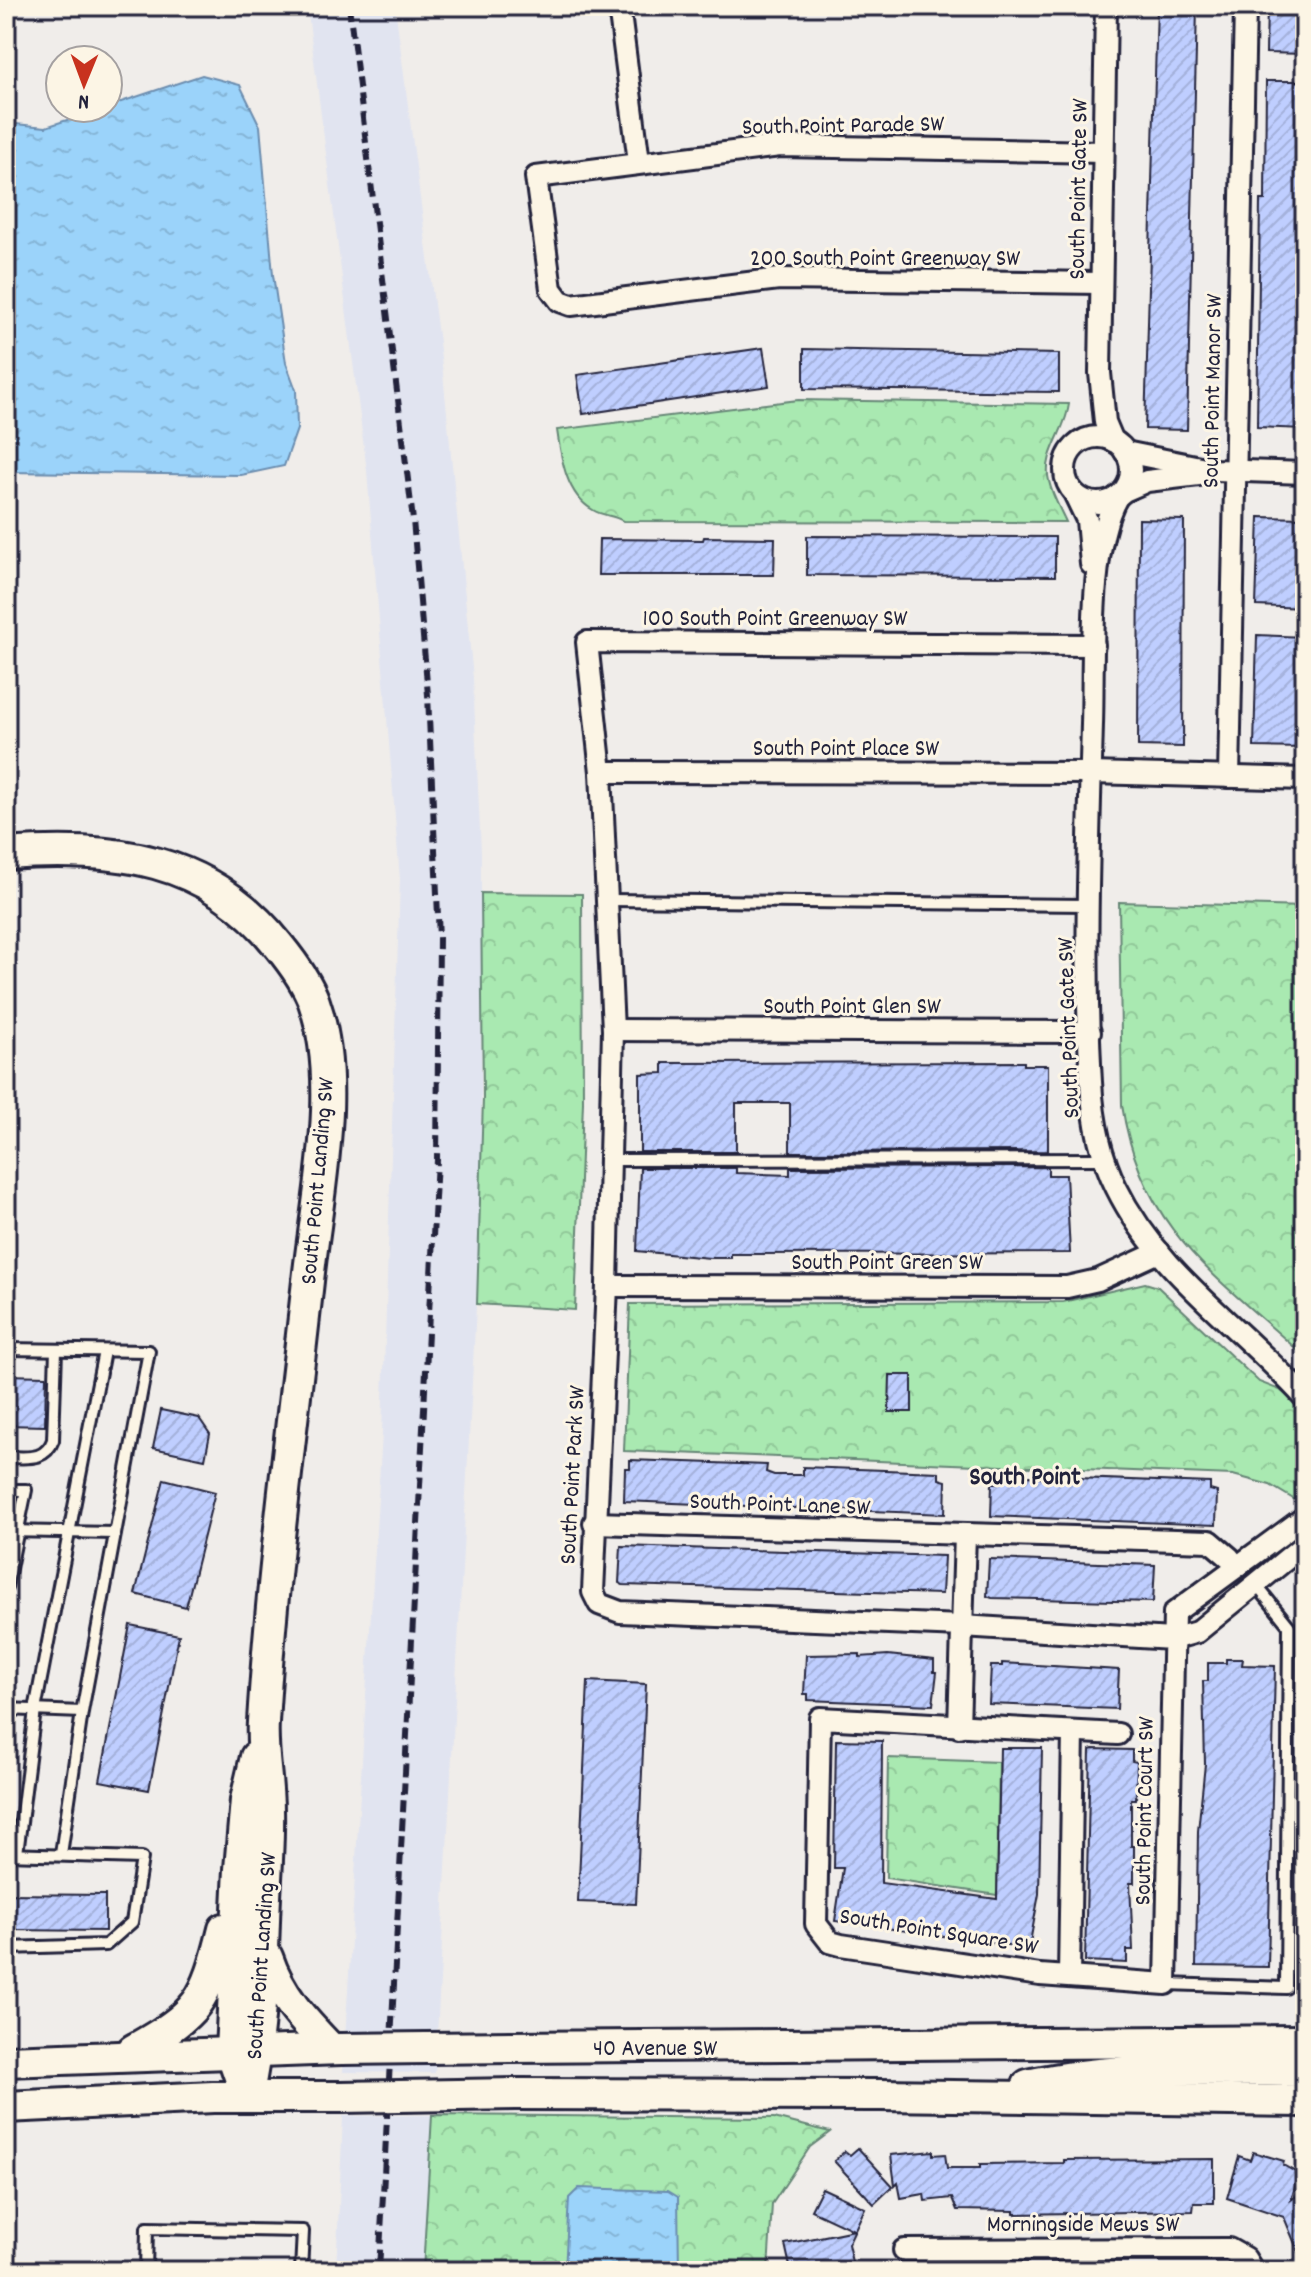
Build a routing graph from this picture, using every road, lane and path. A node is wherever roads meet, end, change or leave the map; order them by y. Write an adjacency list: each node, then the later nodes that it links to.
1 (619, 6): 5 (street)
2 (1106, 6): 4 (street, South Point Gate SW)
3 (1245, 6): 11 (street, South Point Manor SW)
4 (1103, 152): 5 (street, South Point Parade SW); 7 (street, South Point Gate SW)
5 (639, 162): 6 (street, South Point Parade SW)
6 (536, 177): 7 (street, 200 South Point Greenway SW)
7 (1101, 283): 8 (street, South Point Gate SW)
8 (1100, 373): 9 (street, South Point Gate SW); 10 (street, South Point Gate SW)
9 (1082, 442): 10 (street); 13 (street)
10 (1119, 446): 11 (street); 14 (street)
11 (1235, 470): 12 (street); 14 (street); 19 (street, South Point Manor SW)
12 (1305, 473)
13 (1074, 493): 14 (street); 15 (street, South Point Gate SW)
14 (1120, 494): 15 (street, South Point Gate SW)
15 (1095, 611): 16 (street, South Point Gate SW)
16 (1094, 645): 17 (street, 100 South Point Greenway SW); 18 (street, South Point Gate SW)
17 (601, 772): 18 (street, South Point Place SW); 22 (street, South Point Park SW)
18 (1091, 773): 19 (street, South Point Place SW); 23 (street, South Point Gate SW)
19 (1229, 777): 20 (street, South Point Place SW)
20 (1305, 779)
21 (6, 854): 54 (main road, South Point Landing SW)
22 (609, 900): 23 (lane); 24 (street, South Point Park SW)
23 (1089, 905): 25 (street, South Point Gate SW)
24 (613, 1030): 25 (street, South Point Glen SW); 27 (street, South Point Park SW)
25 (1090, 1032): 26 (street, South Point Gate SW)
26 (1103, 1159): 27 (lane); 28 (street, South Point Gate SW)
27 (611, 1160): 29 (street, South Point Park SW)
28 (1159, 1252): 29 (street, South Point Green SW); 33 (street, South Point Gate SW)
29 (607, 1286): 39 (street, South Point Park SW)
30 (6, 1349): 31 (lane)
31 (56, 1350): 32 (lane); 36 (lane)
32 (104, 1351): 41 (lane); 42 (lane)
33 (1284, 1374): 34 (street, South Point Gate SW); 35 (street, South Point Gate SW)
34 (1305, 1386)
35 (1305, 1398)
36 (6, 1457)
37 (6, 1490): 40 (lane)
38 (1305, 1517): 49 (street)
39 (594, 1523): 43 (street, South Point Lane SW); 48 (street, South Point Park SW)
40 (12, 1531): 41 (lane); 47 (lane)
41 (69, 1531): 42 (lane); 51 (lane)
42 (115, 1533): 52 (lane)
43 (965, 1534): 45 (street, South Point Lane SW); 48 (street)
44 (1305, 1544): 46 (street, South Point Park SW)
45 (1230, 1558)
46 (1257, 1586): 49 (street, South Point Park SW); 63 (lane)
47 (6, 1588)
48 (962, 1626): 49 (street, South Point Park SW); 53 (street)
49 (1172, 1639): 63 (street, South Point Court SW)
50 (6, 1709): 51 (lane)
51 (35, 1710): 52 (lane); 57 (lane)
52 (82, 1712): 58 (lane)
53 (959, 1727): 55 (street, South Point Square SW); 62 (street, South Point Square SW)
54 (263, 1728): 59 (main road, South Point Landing SW); 60 (main road, South Point Landing SW)
55 (1073, 1732): 56 (street, South Point Square SW); 62 (street, South Point Square SW)
56 (1118, 1734)
57 (11, 1854): 58 (lane)
58 (61, 1854): 61 (lane)
59 (240, 1869): 66 (main road, South Point Landing SW); 67 (main road)
60 (263, 1945): 65 (main road); 66 (main road, South Point Landing SW)
61 (6, 1948)
62 (1069, 1975): 63 (street, South Point Square SW)
63 (1166, 1984)
64 (1305, 2041): 65 (main road, 40 Avenue SW, bridge)
65 (336, 2049): 66 (main road, 40 Avenue SW)
66 (244, 2051): 67 (main road, 40 Avenue SW); 71 (main road, South Point Landing SW)
67 (125, 2055): 68 (main road, 40 Avenue SW)
68 (6, 2061)
69 (1305, 2071): 70 (main road)
70 (980, 2096): 71 (main road, 40 Avenue SW, bridge); 72 (main road, 40 Avenue SW)
71 (247, 2097): 74 (main road, 40 Avenue SW)
72 (1184, 2099): 73 (main road, 40 Avenue SW); 75 (main road)
73 (1305, 2101)
74 (6, 2107)
75 (1305, 2119)
76 (904, 2250): 79 (street, Morningside Mews SW)
77 (146, 2271): 78 (lane)
78 (301, 2271)
79 (1253, 2271)

